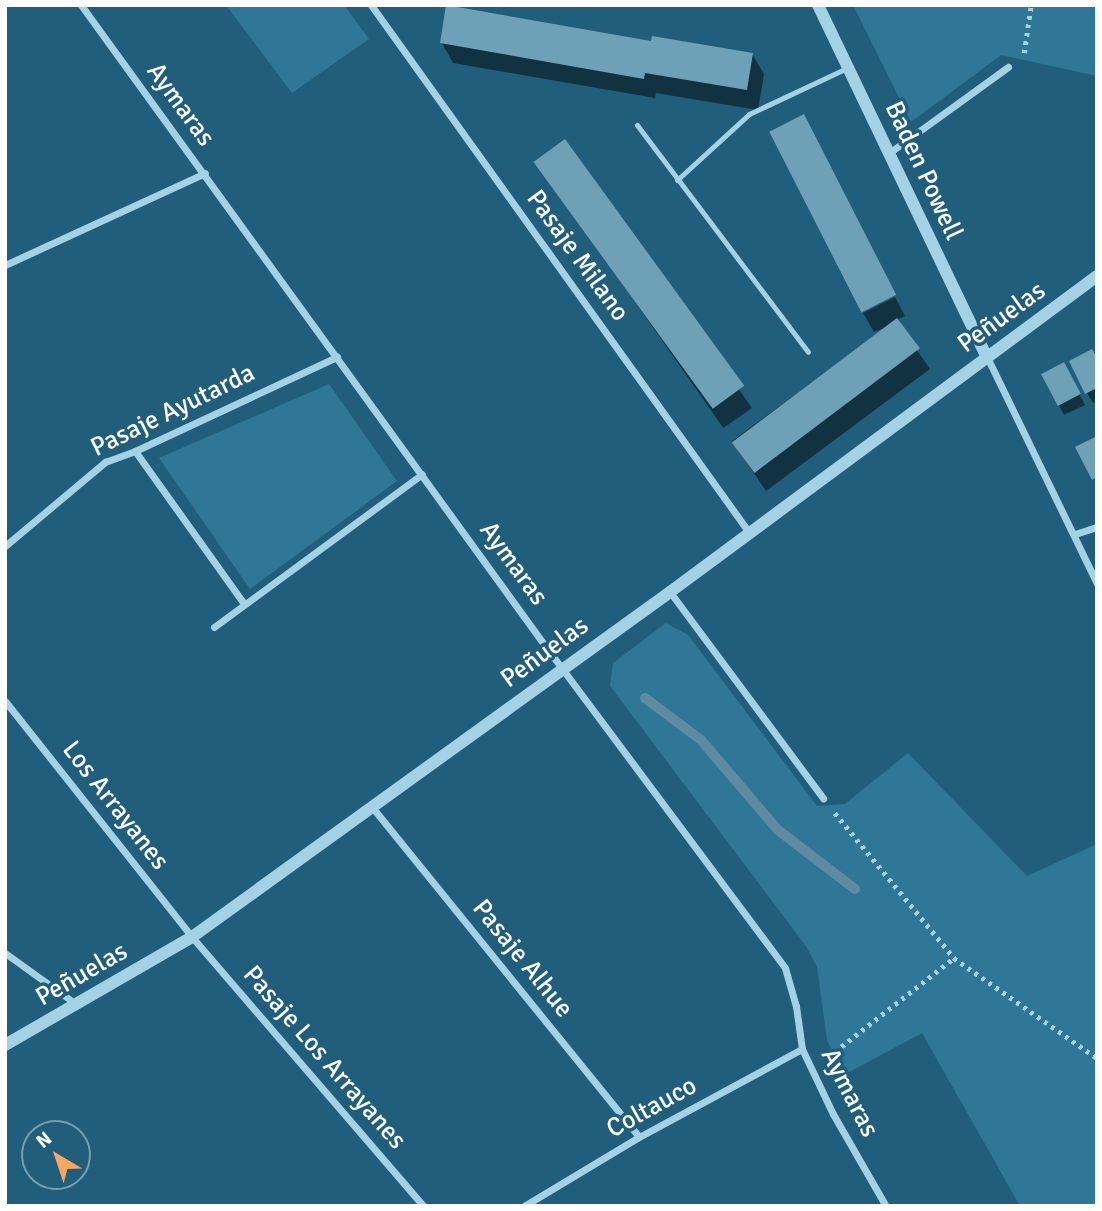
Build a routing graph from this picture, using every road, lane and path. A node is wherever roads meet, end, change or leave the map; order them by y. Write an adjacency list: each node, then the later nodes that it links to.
1 (81, 5): 9 (street, Aymaras)
2 (371, 5): 19 (street, Pasaje Milano)
3 (818, 5): 5 (street, Baden Powell)
4 (1031, 5): 6 (path)
5 (849, 67): 8 (street, Baden Powell); 10 (lane)
6 (1008, 67): 8 (street)
7 (637, 125): 10 (lane)
8 (889, 153): 15 (street, Baden Powell)
9 (205, 173): 11 (street); 14 (street, Aymaras)
10 (677, 180): 13 (lane)
11 (5, 265)
12 (1097, 276): 15 (street, Peñuelas)
13 (808, 352)
14 (337, 357): 16 (street, Pasaje Ayutarda); 17 (street, Aymaras)
15 (987, 357): 19 (street, Peñuelas); 20 (street)
16 (135, 451): 21 (street, Pasaje Ayutarda); 24 (street)
17 (422, 474): 24 (street); 26 (street, Aymaras)
18 (1097, 527): 20 (street)
19 (748, 531): 23 (street, Peñuelas)
20 (1075, 534): 22 (street)
21 (5, 546)
22 (1097, 584)
23 (670, 592): 26 (street, Peñuelas); 28 (street)
24 (244, 604): 25 (street)
25 (214, 627)
26 (561, 668): 29 (street, Peñuelas); 35 (street, Aymaras)
27 (5, 701): 30 (street, Los Arrayanes)
28 (823, 798): 32 (path)
29 (372, 807): 30 (street, Peñuelas); 38 (street, Pasaje Alhue)
30 (192, 937): 33 (street, Peñuelas); 39 (street, Pasaje Los Arrayanes)
31 (5, 953): 33 (street)
32 (954, 958): 36 (path); 37 (path)
33 (78, 1005): 34 (street, Peñuelas)
34 (5, 1045)
35 (802, 1049): 37 (street, Aymaras); 38 (street, Coltauco)
36 (1097, 1058)
37 (813, 1068): 41 (street, Aymaras)
38 (639, 1138): 40 (street, Coltauco)
39 (423, 1206)
40 (524, 1206)
41 (886, 1206)

